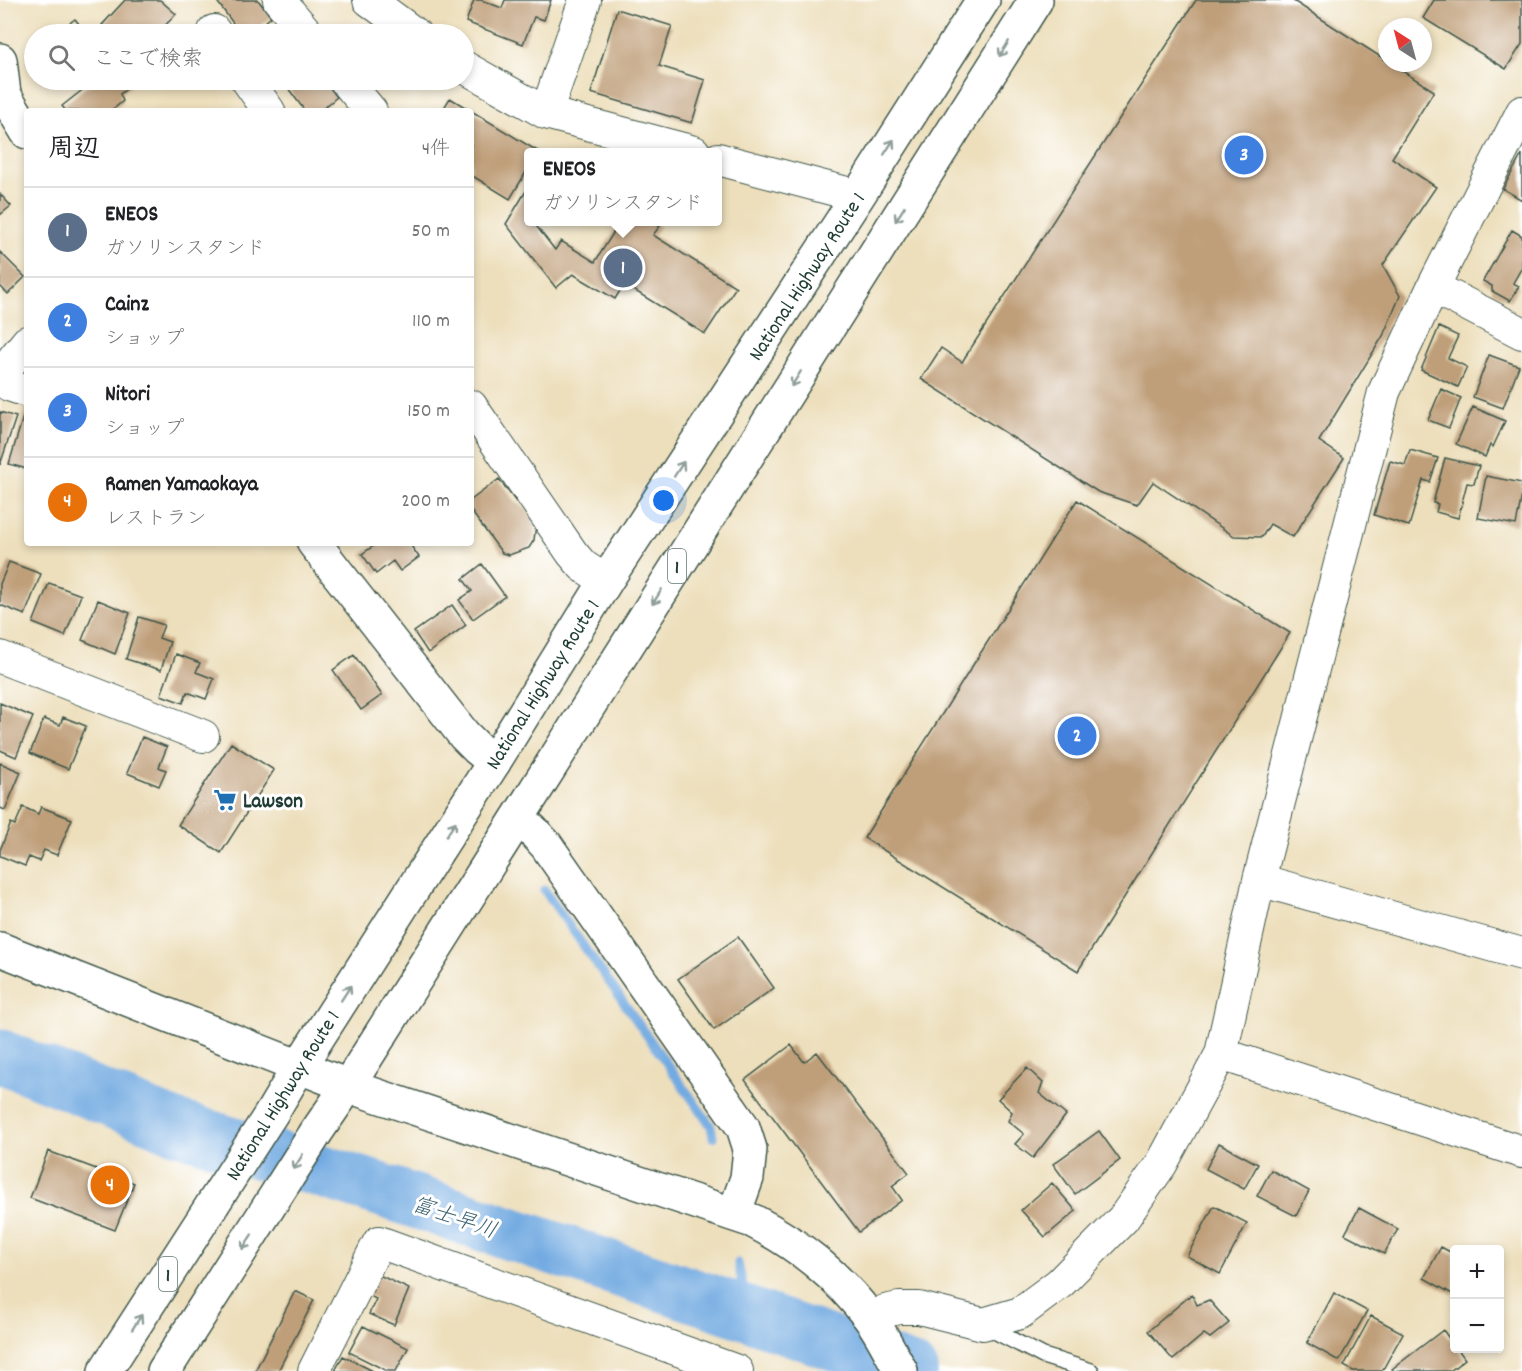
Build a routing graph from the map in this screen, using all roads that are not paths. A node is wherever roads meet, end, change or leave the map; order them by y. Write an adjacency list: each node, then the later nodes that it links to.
1 (279, 0): 6 (street)
2 (369, 0): 7 (street)
3 (585, 0): 16 (street)
4 (983, 0): 20 (main road, National Highway Route 1 / 1, one-way to 4)
5 (1036, 0): 31 (main road, 1, one-way to 31)
6 (299, 24)
7 (401, 24)
8 (0, 60): 12 (main road)
9 (474, 73): 16 (street)
10 (254, 90): 13 (street)
11 (353, 90): 14 (street)
12 (1, 93): 17 (main road)
13 (267, 108)
14 (368, 108)
15 (1522, 112): 21 (street)
16 (546, 113): 18 (street)
17 (24, 128)
18 (676, 148)
19 (722, 160): 20 (street)
20 (858, 196): 27 (main road, National Highway Route 1 / 1, one-way to 20)
21 (1433, 287): 22 (street); 32 (street)
22 (1522, 333)
23 (24, 346): 24 (street)
24 (24, 389)
25 (474, 410): 27 (street)
26 (316, 546): 30 (main road)
27 (606, 581): 30 (main road, National Highway Route 1 / 1)
28 (0, 657): 29 (street)
29 (203, 736)
30 (494, 762): 36 (main road, National Highway Route 1 / 1, one-way to 30)
31 (517, 820): 37 (main road, 1); 39 (main road)
32 (1259, 880): 34 (street); 35 (street)
33 (0, 950): 36 (main road)
34 (1522, 954)
35 (1221, 1054): 38 (street); 41 (street)
36 (299, 1067): 37 (main road); 42 (main road, National Highway Route 1 / 1, one-way to 36)
37 (348, 1086): 39 (main road); 43 (main road, 1, one-way to 43)
38 (1522, 1152)
39 (734, 1214): 40 (main road)
40 (870, 1310): 41 (street); 46 (main road)
41 (982, 1324): 47 (lane)
42 (105, 1371)
43 (165, 1371)
44 (314, 1371): 45 (street)
45 (737, 1371)
46 (901, 1371)
47 (1091, 1371)

